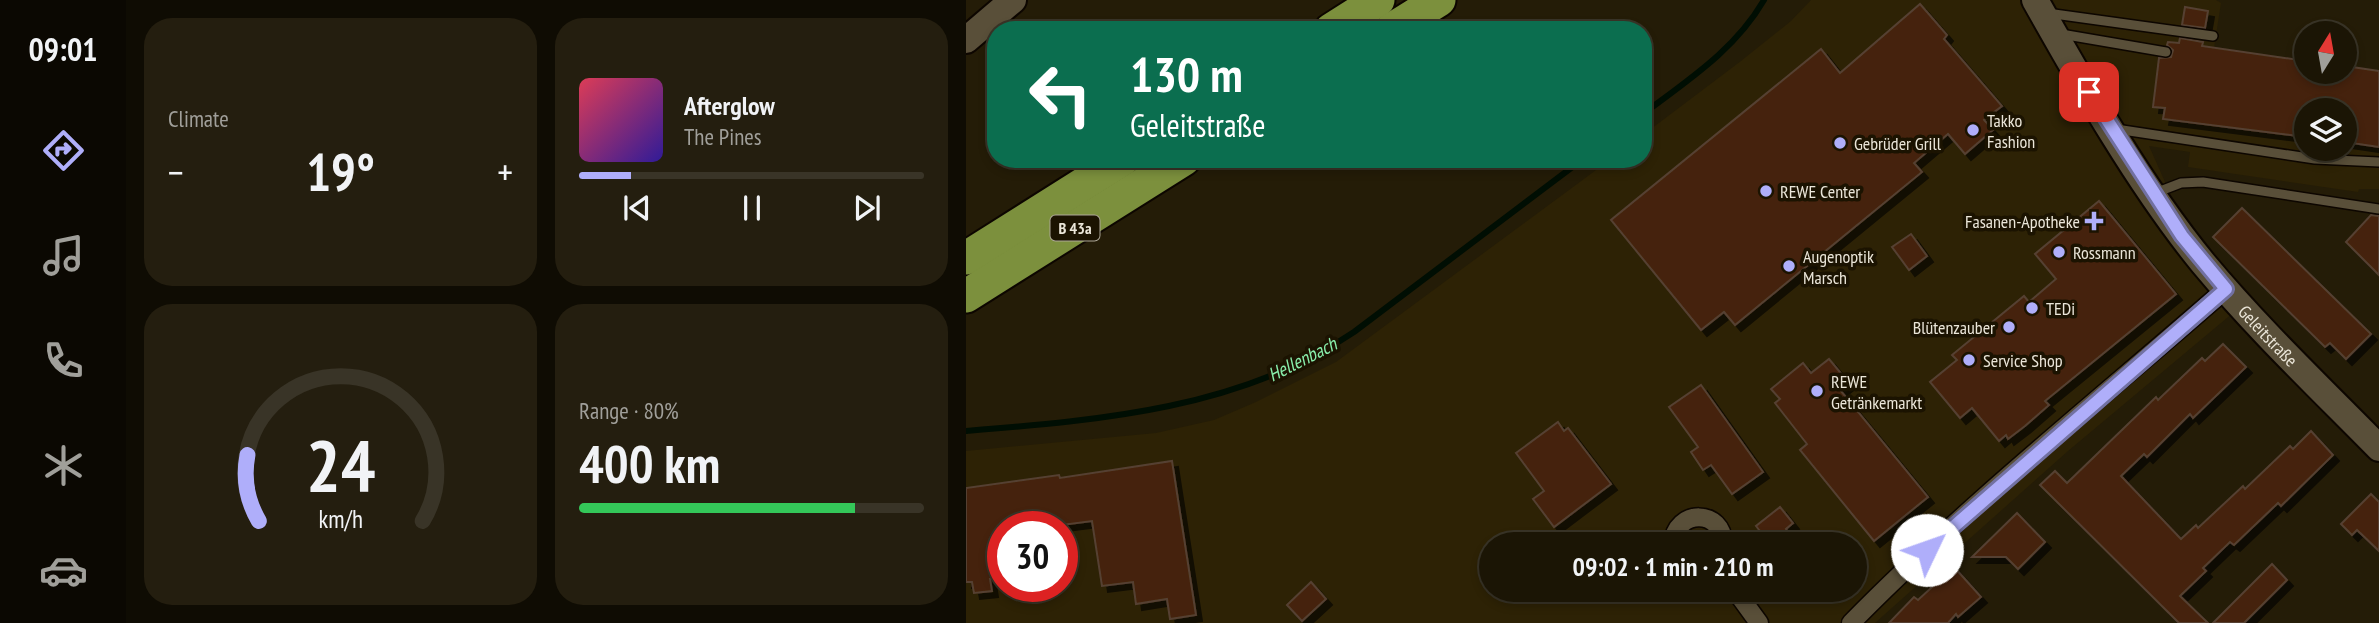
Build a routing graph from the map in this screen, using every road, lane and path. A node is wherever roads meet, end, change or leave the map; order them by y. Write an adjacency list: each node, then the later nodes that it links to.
1 (1013, 0): 5 (main road)
2 (1378, 0): 6 (highway)
3 (1438, 0): 7 (highway)
4 (2043, 15): 9 (lane); 11 (lane); 12 (main road, Geleitstraße)
5 (988, 21)
6 (1345, 21)
7 (1405, 21)
8 (987, 22): 10 (main road)
9 (2213, 36)
10 (966, 40)
11 (2166, 51)
12 (2110, 128): 13 (lane); 16 (main road, Geleitstraße)
13 (2379, 162)
14 (1110, 168): 18 (highway, B 43a)
15 (1170, 168): 20 (highway, B 43a)
16 (2153, 194): 17 (lane); 19 (main road, Geleitstraße)
17 (2379, 209)
18 (966, 258)
19 (2226, 289): 21 (main road, Geleitstraße); 26 (street)
20 (966, 296)
21 (2379, 448)
22 (1676, 532): 23 (street)
23 (1721, 532)
24 (1744, 602): 25 (street)
25 (1759, 623)
26 (1851, 623)

